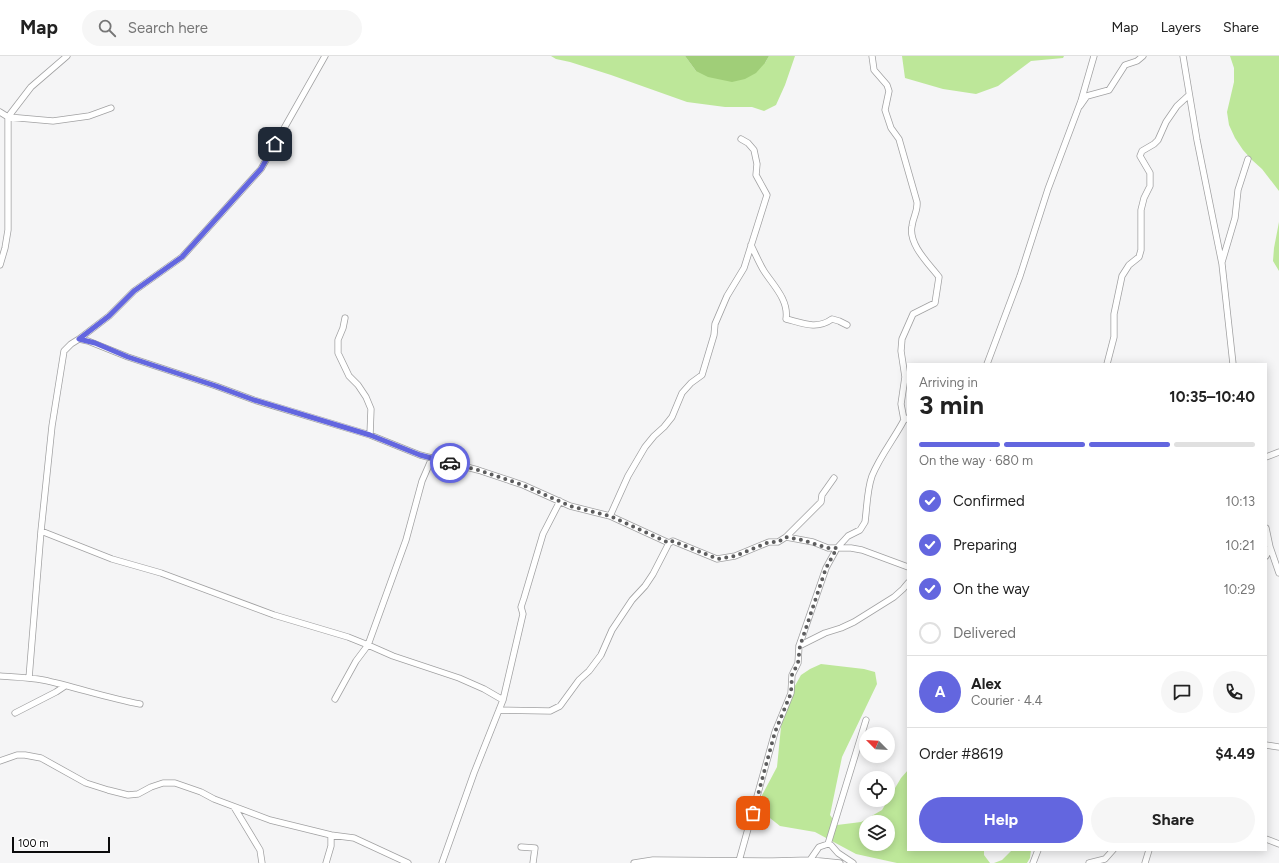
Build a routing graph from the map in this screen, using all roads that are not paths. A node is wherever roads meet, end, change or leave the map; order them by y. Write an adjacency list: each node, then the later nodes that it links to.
1 (67, 56): 11 (street)
2 (325, 56): 19 (street)
3 (872, 56): 23 (street)
4 (1094, 56): 8 (street)
5 (1143, 56): 8 (street)
6 (1183, 56): 7 (street)
7 (1189, 95): 15 (street); 21 (street)
8 (1078, 107): 20 (street)
9 (111, 108): 11 (street)
10 (0, 112): 11 (street)
11 (8, 117): 16 (street)
12 (741, 139): 14 (street)
13 (1248, 159): 15 (street)
14 (751, 245): 18 (street); 30 (street)
15 (1222, 264): 22 (street)
16 (0, 265)
17 (345, 318): 24 (street)
18 (847, 325)
19 (79, 339): 24 (street); 31 (street)
20 (986, 363)
21 (1107, 363)
22 (1233, 363)
23 (906, 419): 36 (street)
24 (370, 435): 27 (street)
25 (1279, 452): 26 (street)
26 (1267, 457)
27 (432, 458): 29 (street); 41 (street)
28 (834, 478): 33 (street)
29 (560, 501): 30 (street); 47 (street)
30 (610, 516): 34 (street)
31 (41, 530): 41 (street); 44 (street)
32 (1267, 533): 35 (street)
33 (786, 537): 34 (street); 36 (street)
34 (669, 543): 49 (street)
35 (1270, 547): 37 (street); 39 (street)
36 (837, 548): 38 (street); 42 (street)
37 (1267, 554)
38 (907, 567)
39 (1279, 573)
40 (907, 584): 42 (street)
41 (368, 644): 46 (street); 47 (street)
42 (800, 646): 65 (street)
43 (0, 676): 44 (street)
44 (29, 678): 45 (street)
45 (65, 686): 48 (street); 50 (street)
46 (335, 700)
47 (503, 700): 49 (street)
48 (140, 704)
49 (500, 710): 70 (street)
50 (15, 713)
51 (866, 720): 58 (street)
52 (1267, 745): 53 (street)
53 (1279, 747)
54 (0, 761): 55 (street)
55 (234, 807): 56 (street); 67 (street)
56 (331, 836): 68 (street); 69 (street)
57 (1267, 839): 59 (street)
58 (828, 844): 64 (street); 74 (street)
59 (1279, 844)
60 (522, 847): 71 (street)
61 (1038, 851): 75 (street)
62 (1112, 851): 76 (street)
63 (1150, 851): 77 (street)
64 (810, 860): 65 (street); 66 (street)
65 (739, 861): 72 (street)
66 (819, 862): 73 (street)
67 (262, 863)
68 (326, 863)
69 (408, 863)
70 (442, 863)
71 (533, 863)
72 (634, 863)
73 (840, 863)
74 (853, 863)
75 (1033, 863)
76 (1089, 863)
77 (1145, 863)

